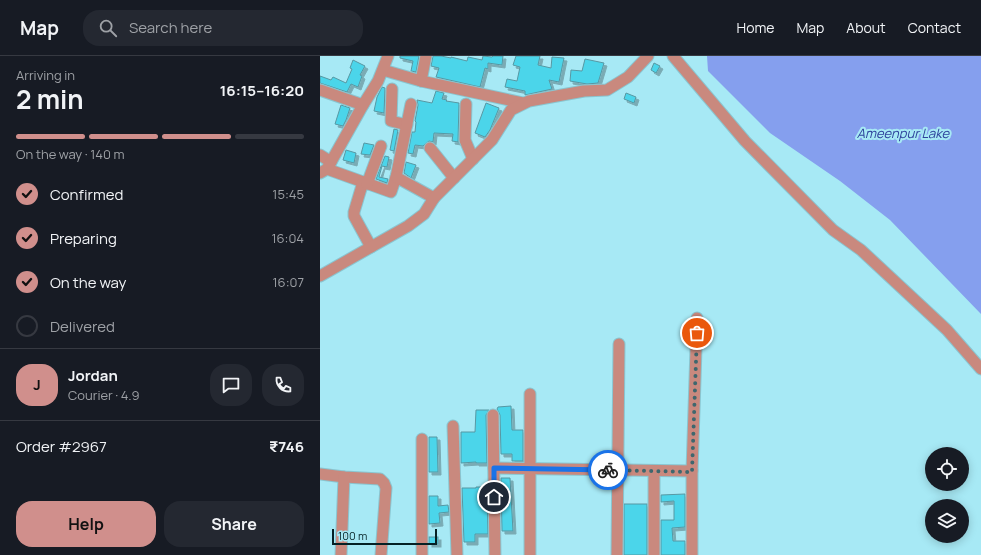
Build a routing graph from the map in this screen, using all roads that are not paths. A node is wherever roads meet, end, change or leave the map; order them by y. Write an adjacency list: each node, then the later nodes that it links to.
1 (388, 56): 6 (street)
2 (426, 56): 7 (street)
3 (634, 56): 5 (street)
4 (673, 56): 28 (street)
5 (646, 58): 10 (street)
6 (383, 70): 7 (street); 13 (street)
7 (421, 81): 10 (street)
8 (392, 89): 14 (street)
9 (320, 90): 13 (street)
10 (523, 103): 18 (street)
11 (411, 104): 14 (street)
12 (466, 104): 18 (street)
13 (363, 105): 19 (street)
14 (407, 124): 20 (street)
15 (381, 146): 22 (street)
16 (430, 148): 21 (street)
17 (320, 155): 19 (street)
18 (473, 159): 21 (street)
19 (326, 168): 22 (street)
20 (396, 177): 22 (street); 23 (street)
21 (454, 178): 23 (street)
22 (365, 183): 24 (street)
23 (434, 198): 24 (street)
24 (371, 247): 25 (street)
25 (320, 276)
26 (697, 318): 37 (street)
27 (619, 344): 35 (street)
28 (981, 369)
29 (530, 394): 34 (street)
30 (493, 415): 33 (street)
31 (453, 426): 43 (street)
32 (422, 439): 42 (street)
33 (494, 468): 34 (street); 44 (street)
34 (531, 469): 35 (street); 45 (street)
35 (619, 471): 36 (street); 46 (street)
36 (654, 472): 37 (street); 47 (street)
37 (692, 472): 48 (street)
38 (320, 474): 39 (street)
39 (344, 477): 40 (street); 41 (street)
40 (341, 555)
41 (381, 555)
42 (422, 555)
43 (457, 555)
44 (495, 555)
45 (530, 555)
46 (617, 555)
47 (654, 555)
48 (692, 555)

